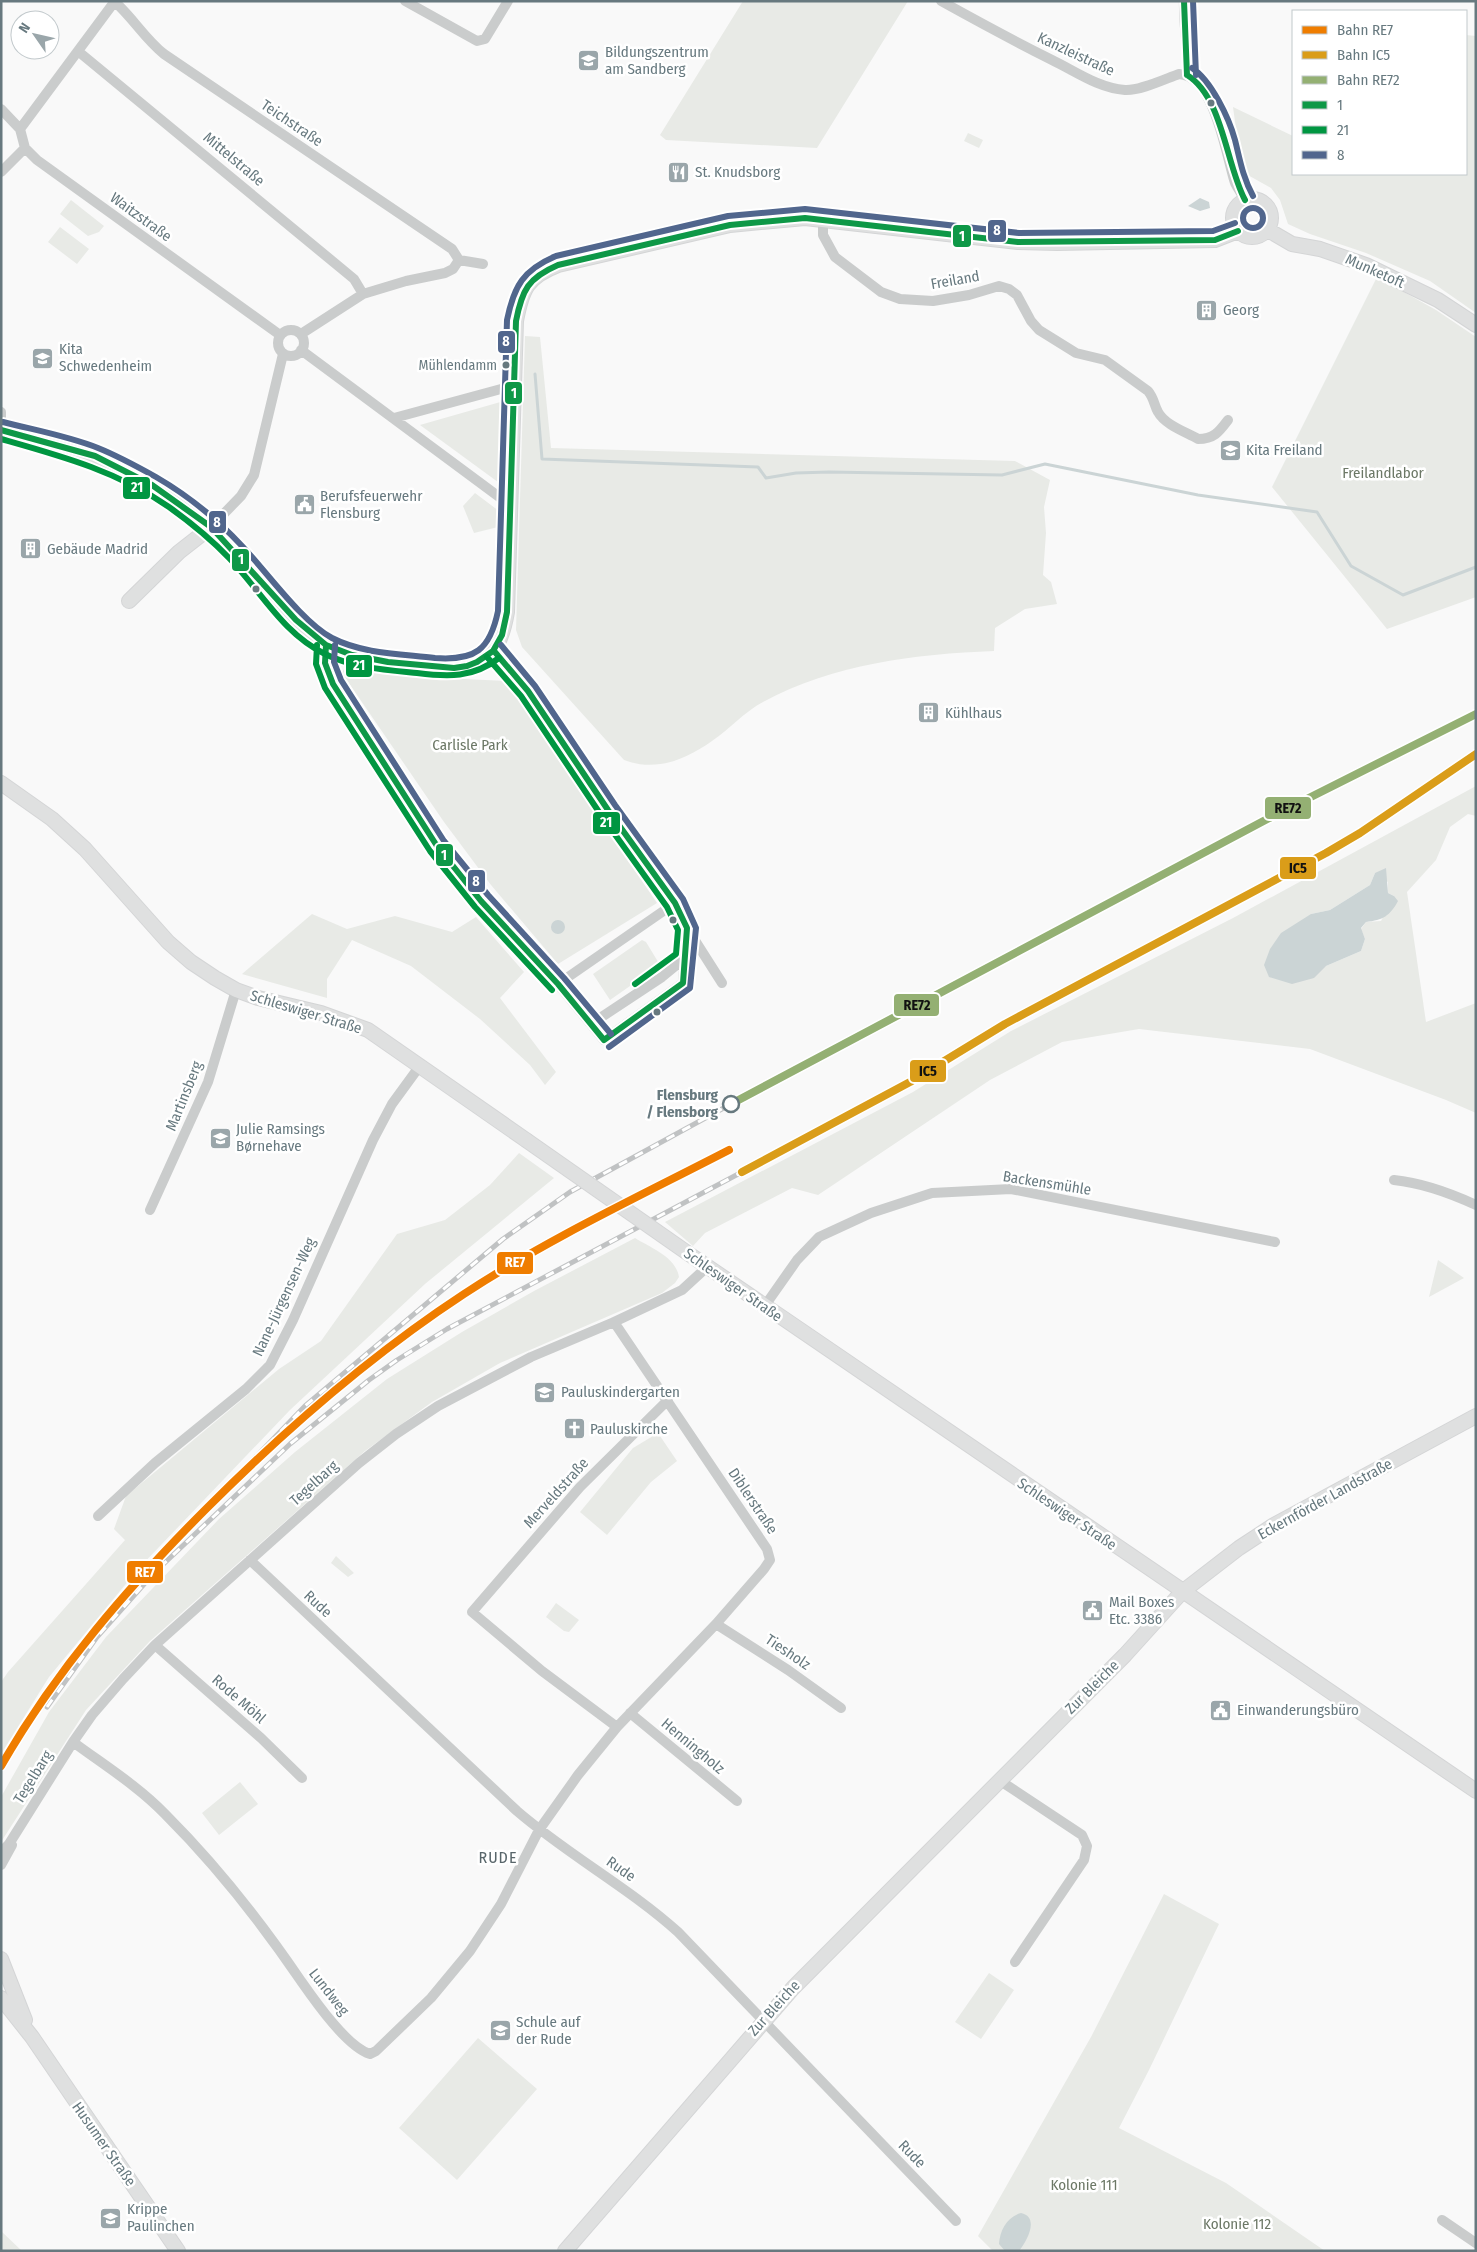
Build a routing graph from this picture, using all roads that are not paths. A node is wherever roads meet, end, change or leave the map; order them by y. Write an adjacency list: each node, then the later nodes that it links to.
1 (405, 1): 2 (street)
2 (508, 1)
3 (940, 1): 7 (street, Kanzleistraße)
4 (1184, 1): 7 (street)
5 (115, 2): 6 (street); 16 (street, Teichstraße)
6 (80, 52): 9 (street); 18 (street, Mittelstraße)
7 (1187, 75): 12 (street)
8 (1, 109): 9 (street)
9 (20, 129): 10 (street)
10 (25, 148): 11 (street); 21 (street, Waitzstraße)
11 (1, 172)
12 (1245, 200): 14 (street); 15 (street)
13 (823, 220): 15 (street); 28 (street, Freiland); 30 (street)
14 (1268, 230): 15 (street); 19 (street, Munketoft)
15 (1238, 231)
16 (459, 260): 17 (street); 18 (street)
17 (484, 264)
18 (363, 294): 20 (street)
19 (1476, 325)
20 (300, 334): 21 (street); 22 (street)
21 (280, 335): 23 (street)
22 (301, 350): 23 (street); 27 (street)
23 (283, 354): 31 (street)
24 (501, 389): 27 (street)
25 (1, 412): 26 (street)
26 (1, 417)
27 (394, 418): 30 (street)
28 (1228, 420)
29 (1, 430): 31 (street)
30 (510, 505): 34 (street)
31 (211, 527): 32 (street); 33 (street)
32 (129, 601)
33 (326, 645): 34 (street); 40 (street)
34 (494, 651): 36 (street)
35 (1, 783): 41 (street, Schleswiger Straße)
36 (675, 903): 37 (street); 40 (street)
37 (686, 928): 38 (street); 39 (street)
38 (684, 959): 42 (street); 42 (street)
39 (722, 983)
40 (558, 984): 42 (street)
41 (236, 990): 43 (street, Schleswiger Straße); 46 (street, Martinsberg)
42 (591, 1024)
43 (419, 1067): 48 (street, Schleswiger Straße, bridge); 53 (street, Nane-Jürgensen-Weg)
44 (1394, 1180): 45 (street)
45 (1476, 1205)
46 (150, 1210)
47 (1275, 1242): 49 (street, Backensmühle)
48 (707, 1267): 49 (street, Schleswiger Straße); 50 (street, Tegelbarg)
49 (764, 1308): 55 (street, Schleswiger Straße)
50 (614, 1322): 51 (street, Diblerstraße); 54 (street, Tegelbarg)
51 (668, 1400): 56 (street, Diblerstraße); 60 (street, Merveldstraße)
52 (1476, 1416): 55 (street, Eckernförder Landstraße)
53 (98, 1516)
54 (250, 1560): 57 (street, Tegelbarg); 67 (street, Rude)
55 (1182, 1592): 63 (street, Zur Bleiche); 64 (street, Schleswiger Straße)
56 (716, 1624): 58 (street, Tiesholz); 59 (street, Diblerstraße)
57 (156, 1646): 61 (street, Tegelbarg); 62 (street, Rode Möhl)
58 (841, 1708)
59 (630, 1713): 60 (street, Diblerstraße); 65 (street, Henningholz)
60 (617, 1727): 67 (street, Diblerstraße)
61 (73, 1742): 66 (street, Tegelbarg); 67 (street, Lundweg)
62 (302, 1778)
63 (999, 1780): 71 (street); 73 (street, Zur Bleiche)
64 (1476, 1791)
65 (737, 1801)
66 (23, 1821): 68 (street, Tegelbarg); 69 (street, Tegelbarg)
67 (539, 1830): 73 (street, Rude)
68 (1, 1852)
69 (1, 1865)
70 (1, 1959): 74 (street, Husumer Straße)
71 (1015, 1962)
72 (1, 1998): 74 (street, Husumer Straße)
73 (762, 2020): 76 (street, Rude); 79 (street, Zur Bleiche)
74 (32, 2037): 78 (street, Husumer Straße)
75 (1442, 2220): 77 (street)
76 (956, 2222)
77 (1476, 2243)
78 (178, 2251)
79 (565, 2251)

